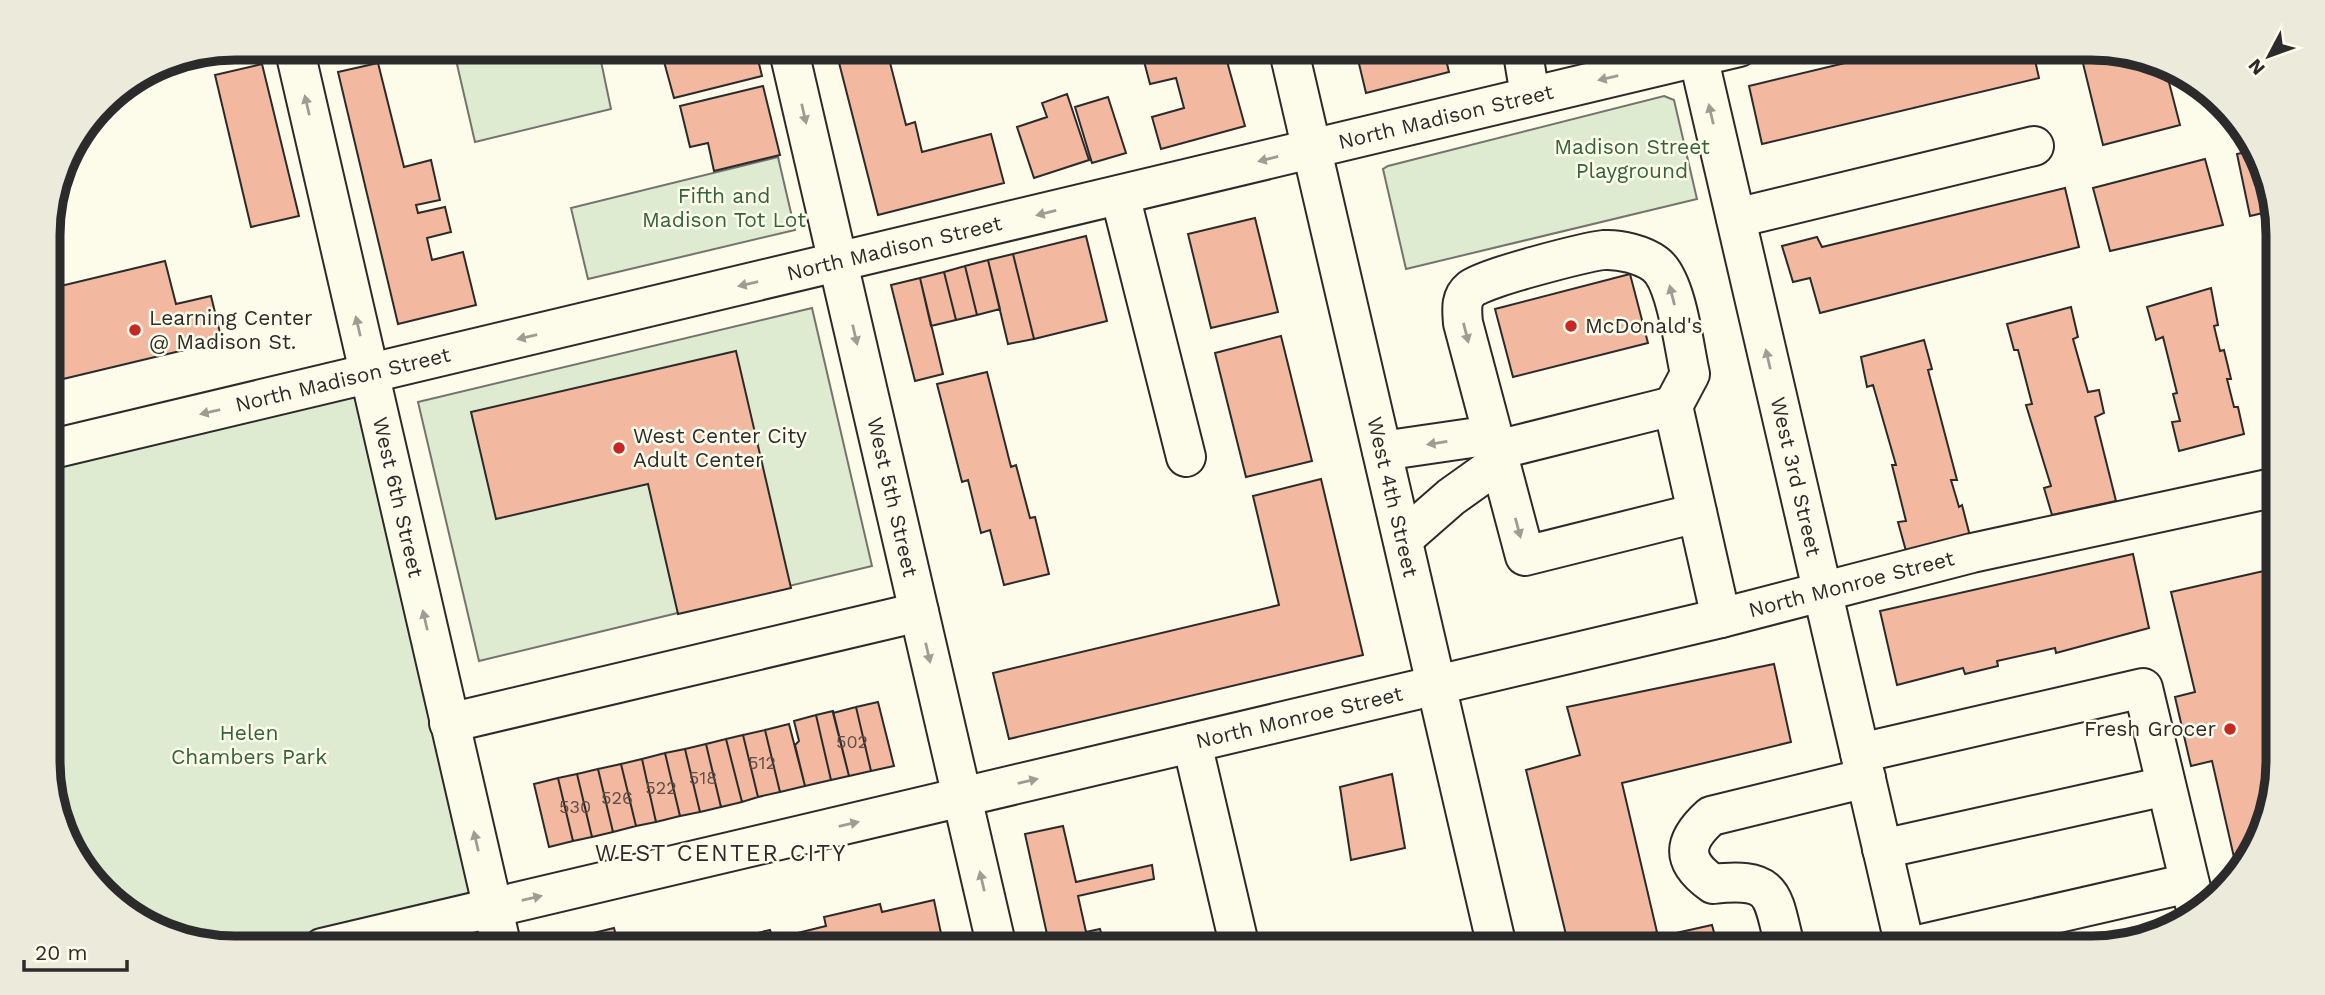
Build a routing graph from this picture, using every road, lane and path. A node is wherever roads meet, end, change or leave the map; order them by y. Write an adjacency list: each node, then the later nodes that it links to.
1 (297, 59): 13 (street, West 6th Street, one-way to 1)
2 (791, 59): 12 (street, West 5th Street, one-way to 12)
3 (1291, 59): 9 (street, West 4th Street)
4 (1524, 59): 7 (street)
5 (1670, 59): 7 (street, North Madison Street, one-way to 7)
6 (1699, 59): 11 (street, West 3rd Street, one-way to 6)
7 (1530, 96): 9 (street, North Madison Street)
8 (2034, 146): 11 (street)
9 (1312, 149): 10 (street, North Madison Street, one-way to 10); 17 (street, West 4th Street)
10 (1120, 195): 12 (street, North Madison Street, one-way to 12); 18 (street)
11 (1736, 218): 22 (street, West 3rd Street, one-way to 11)
12 (838, 263): 13 (street, North Madison Street, one-way to 13); 23 (street, West 5th Street, one-way to 23)
13 (369, 374): 15 (street, North Madison Street, one-way to 15); 26 (street, West 6th Street, one-way to 13)
14 (1673, 406): 16 (street); 16 (street, one-way to 16); 20 (street)
15 (60, 447)
16 (1496, 449): 17 (street, one-way to 17); 20 (street, one-way to 20); 21 (street)
17 (1382, 451): 21 (street, West 4th Street)
18 (1186, 457)
19 (2266, 489): 22 (street, North Monroe Street)
20 (1697, 513): 24 (street)
21 (1403, 539): 25 (street, West 4th Street)
22 (1822, 593): 24 (street, North Monroe Street); 28 (street, West 3rd Street)
23 (919, 612): 26 (street); 30 (street, West 5th Street, one-way to 30)
24 (1721, 618): 25 (street, North Monroe Street)
25 (1436, 684): 27 (street, North Monroe Street); 35 (street, West 4th Street)
26 (449, 723): 33 (street, West 6th Street, one-way to 26)
27 (1192, 743): 30 (street, North Monroe Street, one-way to 27); 34 (street)
28 (1863, 765): 29 (street); 31 (street, West 3rd Street); 36 (street)
29 (2166, 786): 31 (street); 32 (street)
30 (962, 797): 33 (street, North Monroe Street, one-way to 30); 41 (street, West 5th Street, one-way to 30)
31 (1882, 849): 37 (street, West 3rd Street)
32 (2193, 898): 38 (street)
33 (492, 908): 39 (street, North Monroe Street); 40 (street, West 6th Street)
34 (1237, 935)
35 (1494, 935)
36 (1782, 935)
37 (1904, 935)
38 (1977, 935)
39 (373, 936)
40 (499, 936)
41 (995, 936)

